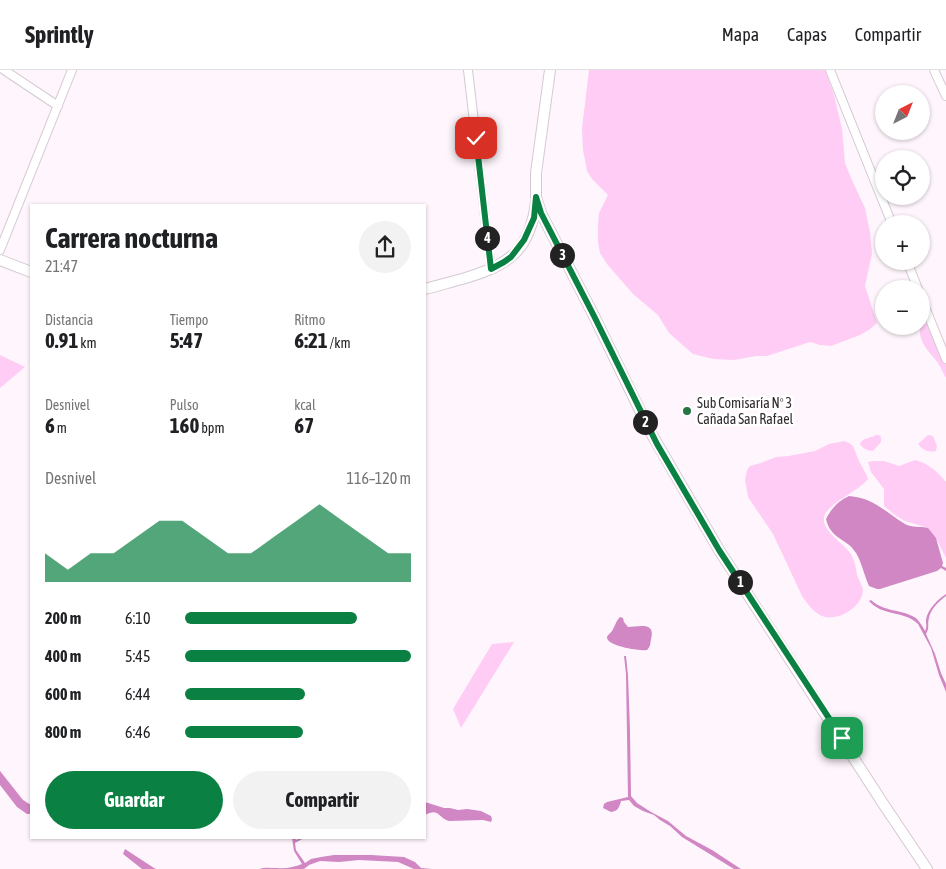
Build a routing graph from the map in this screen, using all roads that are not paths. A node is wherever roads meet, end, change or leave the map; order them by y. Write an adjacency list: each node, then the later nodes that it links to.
1 (4, 70): 8 (street)
2 (72, 70): 8 (street)
3 (468, 70): 13 (street)
4 (550, 70): 9 (main road)
5 (830, 70): 10 (street)
6 (934, 70): 7 (street)
7 (946, 96)
8 (58, 106): 11 (street)
9 (536, 197): 13 (main road); 18 (main road)
10 (888, 215)
11 (0, 250)
12 (0, 260): 14 (main road)
13 (491, 269): 15 (main road)
14 (30, 272)
15 (426, 289)
16 (930, 319): 17 (street)
17 (946, 359)
18 (927, 869)

